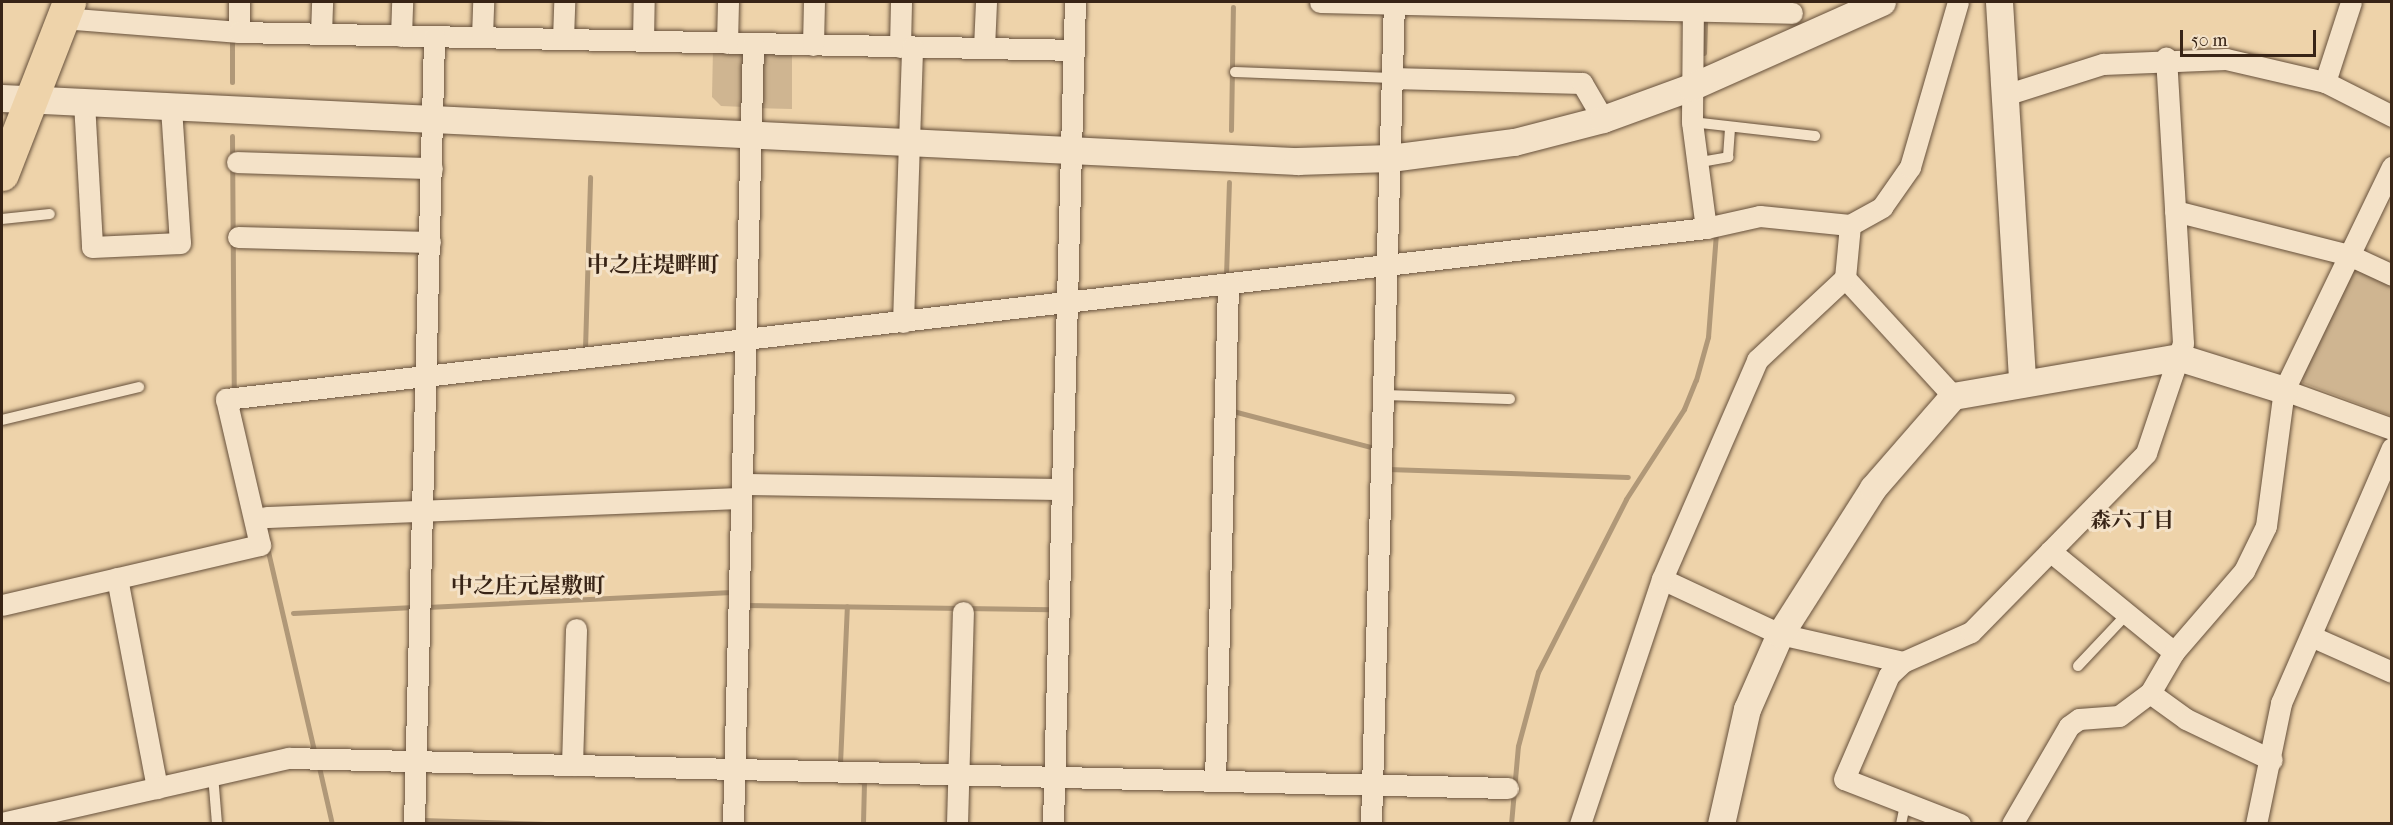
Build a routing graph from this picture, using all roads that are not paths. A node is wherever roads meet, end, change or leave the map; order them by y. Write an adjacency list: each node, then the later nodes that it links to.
1 (239, 2): 21 (street)
2 (322, 2): 22 (street)
3 (402, 2): 23 (street)
4 (483, 2): 25 (street)
5 (564, 2): 26 (street)
6 (644, 2): 27 (street)
7 (728, 2): 28 (street)
8 (814, 2): 30 (street)
9 (901, 2): 31 (street)
10 (986, 2): 32 (street)
11 (1075, 2): 33 (street)
12 (1320, 2): 13 (street)
13 (1394, 2): 18 (street); 36 (street)
14 (1879, 2): 38 (street)
15 (1958, 2): 61 (street)
16 (1999, 2): 39 (street)
17 (2351, 2): 37 (street)
18 (1693, 6): 20 (street); 38 (street)
19 (65, 10): 21 (street); 40 (main road)
20 (1791, 13)
21 (239, 32): 22 (street)
22 (321, 34): 23 (street)
23 (401, 36): 24 (street)
24 (434, 36): 25 (street); 44 (street)
25 (482, 38): 26 (street)
26 (563, 39): 27 (street)
27 (643, 41): 28 (street)
28 (727, 43): 29 (street)
29 (753, 44): 30 (street); 48 (street)
30 (813, 45): 31 (street)
31 (906, 47): 32 (street); 50 (street)
32 (984, 48): 33 (street)
33 (1074, 50): 51 (street)
34 (2166, 58): 37 (street); 39 (street); 58 (street)
35 (1235, 72): 36 (lane)
36 (1392, 78): 45 (street); 52 (street)
37 (2325, 82): 43 (street)
38 (1691, 87): 45 (street); 46 (street)
39 (2005, 95): 75 (street)
40 (16, 99): 41 (street); 57 (main road)
41 (84, 102): 42 (street); 42 (street)
42 (171, 106): 44 (street)
43 (2391, 116)
44 (433, 118): 48 (street); 56 (street)
45 (1603, 119): 52 (street)
46 (1692, 122): 47 (lane); 54 (street)
47 (1730, 128): 49 (lane); 54 (lane)
48 (751, 132): 50 (street); 72 (street)
49 (1815, 136)
50 (909, 140): 51 (street); 71 (street)
51 (1071, 149): 52 (street); 70 (street)
52 (1390, 158): 66 (street)
53 (237, 162): 56 (street)
54 (1695, 163): 62 (street)
55 (2391, 166): 65 (street)
56 (432, 168): 64 (street)
57 (2, 174)
58 (2175, 211): 65 (street); 73 (street)
59 (50, 214): 60 (lane)
60 (2, 219)
61 (1850, 225): 62 (street); 68 (street)
62 (1706, 228): 66 (street)
63 (238, 237): 64 (street)
64 (430, 242): 74 (street)
65 (2349, 255): 67 (street); 77 (street)
66 (1387, 265): 69 (street); 78 (street)
67 (2391, 275)
68 (1845, 278): 79 (street); 90 (street)
69 (1228, 284): 70 (street); 109 (street)
70 (1067, 303): 71 (street); 84 (street)
71 (903, 322): 72 (street)
72 (746, 340): 74 (street); 85 (street)
73 (2178, 357): 75 (street); 77 (street); 88 (street)
74 (426, 376): 86 (street); 89 (street)
75 (2022, 383): 79 (street)
76 (139, 387): 81 (lane)
77 (2284, 390): 82 (street); 97 (street)
78 (1382, 395): 80 (lane); 110 (street)
79 (1953, 396): 95 (street)
80 (1510, 399)
81 (2, 420)
82 (2391, 429)
83 (2391, 448): 96 (street)
84 (1062, 489): 85 (street); 108 (street)
85 (742, 491): 86 (street); 105 (street)
86 (422, 511): 87 (street); 103 (street)
87 (266, 518)
88 (2050, 551): 93 (street); 98 (street)
89 (117, 578): 91 (street); 111 (street)
90 (1662, 579): 95 (street); 121 (street)
91 (2, 605)
92 (963, 612): 107 (street)
93 (2127, 614): 97 (street); 99 (lane)
94 (576, 629): 104 (street)
95 (1780, 634): 98 (street); 122 (street)
96 (2313, 637): 100 (street); 102 (street)
97 (2174, 652): 101 (street)
98 (1903, 662): 113 (street)
99 (2078, 666)
100 (2391, 672)
101 (2150, 693): 102 (street); 125 (street)
102 (2272, 760): 126 (street)
103 (415, 761): 104 (street); 106 (street); 116 (street)
104 (572, 765): 105 (street)
105 (735, 770): 107 (street); 117 (street)
106 (213, 775): 111 (street); 115 (lane)
107 (958, 775): 108 (street); 118 (street)
108 (1054, 777): 109 (street); 119 (street)
109 (1215, 781): 110 (street)
110 (1372, 784): 112 (street); 120 (street)
111 (157, 788): 114 (street)
112 (1508, 788)
113 (1906, 801): 123 (lane); 124 (street)
114 (2, 823)
115 (217, 824)
116 (414, 824)
117 (733, 824)
118 (957, 824)
119 (1053, 824)
120 (1371, 824)
121 (1580, 824)
122 (1721, 824)
123 (1900, 824)
124 (1960, 824)
125 (2012, 824)
126 (2256, 824)

